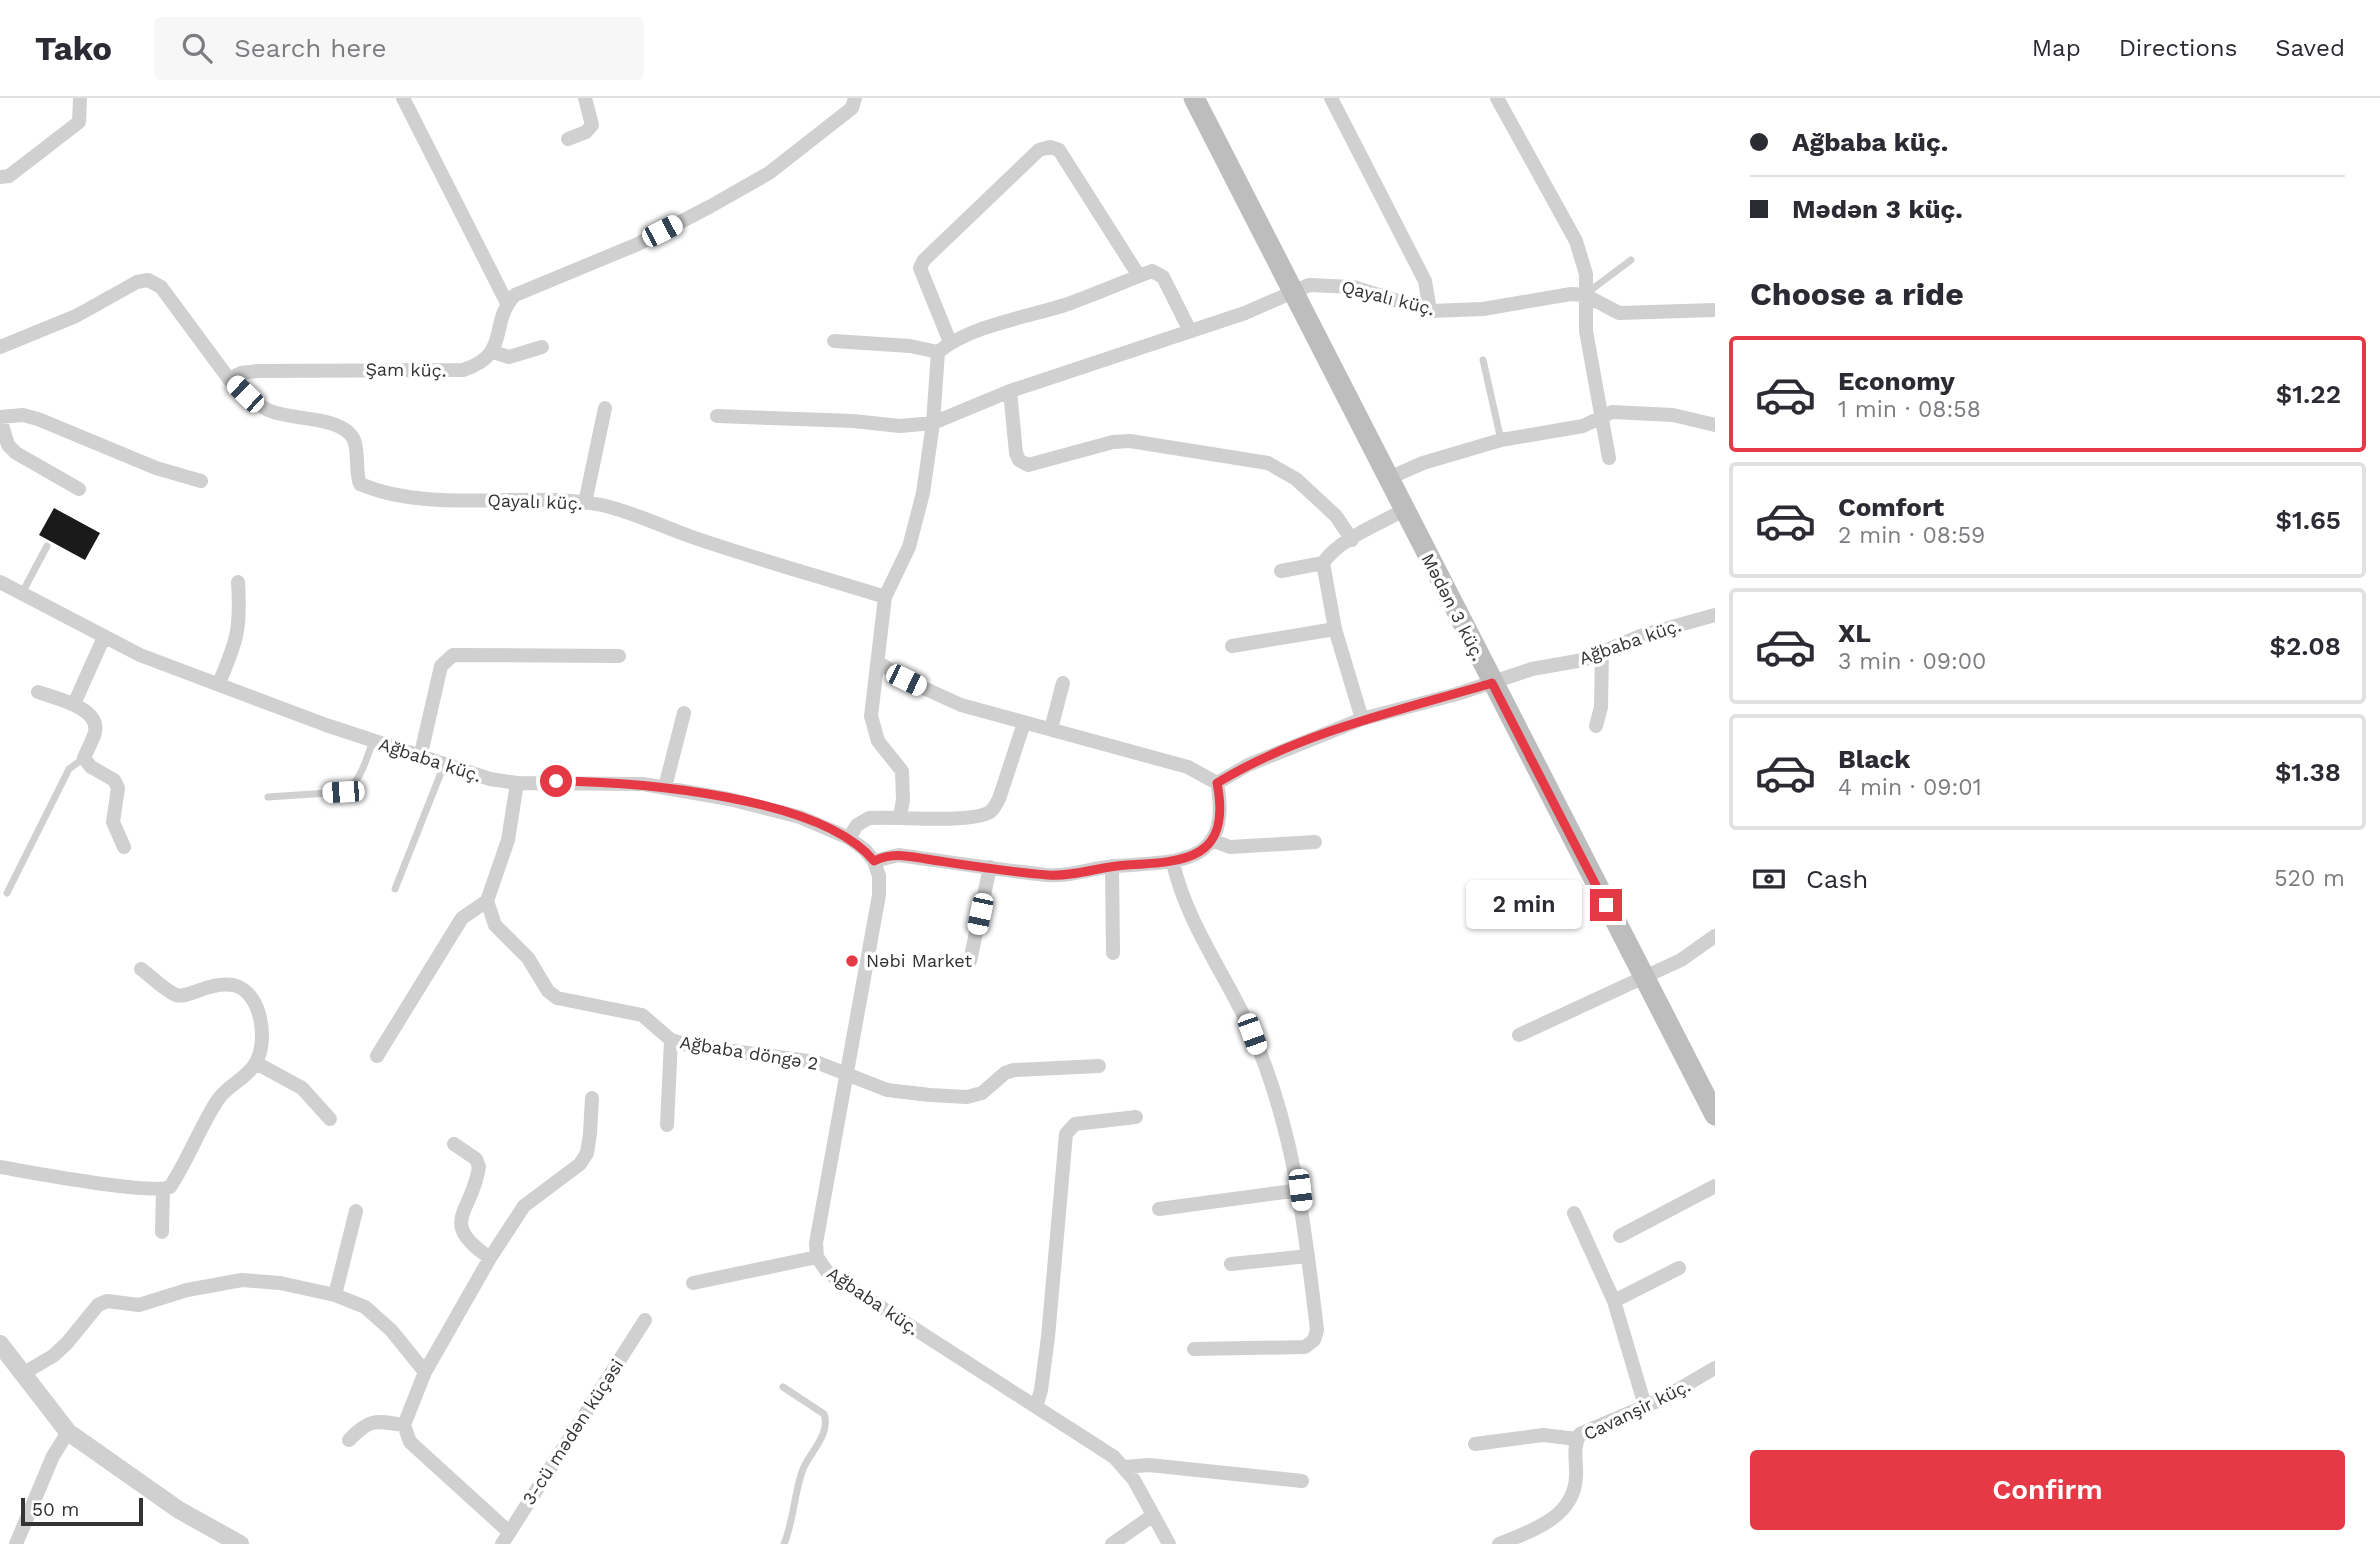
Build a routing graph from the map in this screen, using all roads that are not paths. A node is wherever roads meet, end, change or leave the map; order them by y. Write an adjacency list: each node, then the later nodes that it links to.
1 (80, 98): 9 (street)
2 (403, 98): 14 (street)
3 (585, 98): 8 (street)
4 (855, 98): 14 (street)
5 (1194, 98): 12 (main road, Mədən 3 küç.)
6 (1331, 98): 15 (street)
7 (1497, 98): 13 (street)
8 (568, 139)
9 (0, 177)
10 (1630, 260): 13 (lane)
11 (1139, 276): 17 (street); 19 (street); 19 (street)
12 (1293, 292): 15 (street, Qayalı küç.); 17 (street, Qayalı küç.); 35 (main road, Mədən 3 küç.)
13 (1585, 295): 15 (street, Qayalı küç.); 16 (street); 28 (street)
14 (507, 303): 22 (street)
15 (1430, 310)
16 (1715, 310)
17 (1190, 331): 26 (street, Qayalı küç.)
18 (834, 341): 23 (street)
19 (950, 342): 23 (street)
20 (0, 346): 25 (street)
21 (542, 347): 22 (street)
22 (493, 352): 25 (street, Şam küç.)
23 (938, 352): 31 (street)
24 (1483, 360): 33 (lane)
25 (229, 379): 38 (street, Qayalı küç.)
26 (1010, 391): 31 (street, Qayalı küç.); 40 (street)
27 (605, 408): 38 (street)
28 (1601, 414): 32 (street); 33 (street); 34 (street)
29 (717, 416): 31 (street, Qayalı küç.)
30 (0, 418): 36 (street); 37 (street)
31 (933, 423): 47 (street)
32 (1714, 428)
33 (1501, 440): 35 (street)
34 (1609, 458)
35 (1389, 478): 39 (main road, Mədən 3 küç.)
36 (201, 481)
37 (79, 489)
38 (584, 503): 47 (street, Qayalı küç.)
39 (1404, 509): 40 (street); 57 (main road, Mədən 3 küç.)
40 (1352, 540): 42 (street)
41 (47, 546): 46 (lane)
42 (1323, 564): 43 (street); 49 (street)
43 (1282, 571)
44 (0, 582): 46 (street, Ağbaba küç.)
45 (238, 582): 55 (street)
46 (21, 593): 50 (street, Ağbaba küç.)
47 (885, 597): 54 (street)
48 (1715, 615): 52 (street, Ağbaba küç.)
49 (1335, 629): 51 (street); 61 (street)
50 (104, 637): 55 (street, Ağbaba küç.); 59 (street)
51 (1232, 646)
52 (1602, 651): 57 (street, Ağbaba küç.); 63 (street)
53 (619, 656): 67 (street)
54 (879, 663): 62 (street); 73 (street)
55 (219, 683): 65 (street, Ağbaba küç.)
56 (1063, 683): 64 (street)
57 (1492, 683): 61 (street, Ağbaba küç.); 89 (main road, Mədən 3 küç.)
58 (38, 692): 59 (street)
59 (74, 705): 66 (street)
60 (684, 713): 71 (street)
61 (1362, 719): 70 (street, Ağbaba küç.)
62 (1024, 723): 64 (street); 73 (street)
63 (1596, 726)
64 (1051, 729): 70 (street)
65 (373, 741): 67 (street, Ağbaba küç.); 72 (lane)
66 (84, 758): 77 (street); 83 (lane)
67 (421, 758): 68 (street, Ağbaba küç.)
68 (444, 765): 69 (street, Ağbaba küç.); 82 (lane)
69 (517, 783): 71 (street, Ağbaba küç.); 84 (street)
70 (1217, 783): 75 (street)
71 (665, 787): 74 (street, Ağbaba küç.)
72 (268, 797)
73 (900, 816): 74 (street)
74 (849, 838): 78 (street, Ağbaba küç.)
75 (1211, 840): 76 (street); 79 (street)
76 (1315, 842)
77 (124, 847)
78 (874, 861): 81 (street); 95 (street, Ağbaba küç.)
79 (1173, 863): 80 (street); 105 (street)
80 (1112, 866): 81 (street); 86 (street)
81 (990, 867): 87 (street)
82 (395, 890)
83 (7, 893)
84 (487, 901): 91 (street, Ağbaba döngə 2); 92 (street)
85 (1715, 936): 89 (street)
86 (1113, 953)
87 (970, 961)
88 (142, 969): 93 (street)
89 (1642, 976): 90 (street); 97 (main road, Mədən 3 küç.)
90 (1519, 1035)
91 (671, 1040): 95 (street, Ağbaba döngə 2); 100 (street)
92 (377, 1056)
93 (256, 1063): 99 (street); 104 (street)
94 (1100, 1066): 95 (street, Ağbaba döngə 2)
95 (847, 1073): 112 (street, Ağbaba küç.)
96 (592, 1098): 113 (street)
97 (1712, 1103)
98 (1136, 1117): 127 (street)
99 (330, 1119)
100 (667, 1125)
101 (454, 1144): 113 (street)
102 (0, 1167): 104 (street)
103 (1715, 1186): 110 (street)
104 (163, 1189): 109 (street)
105 (1300, 1190): 106 (street); 111 (street)
106 (1160, 1209)
107 (356, 1212): 117 (street)
108 (1574, 1213): 118 (street)
109 (162, 1232)
110 (1620, 1236)
111 (1308, 1256): 114 (street); 121 (street)
112 (817, 1257): 116 (street); 127 (street, Ağbaba küç.)
113 (490, 1258): 123 (street)
114 (1231, 1264)
115 (1679, 1268): 118 (street)
116 (693, 1283)
117 (335, 1295): 123 (street); 124 (street)
118 (1614, 1301): 126 (street)
119 (645, 1320): 136 (street, 3-cü mədən küçəsi)
120 (0, 1344): 124 (street)
121 (1194, 1349)
122 (1715, 1368): 126 (street, Cavanşir küç.)
123 (425, 1372): 128 (street)
124 (22, 1374): 129 (street)
125 (783, 1387): 139 (lane)
126 (1645, 1406): 130 (street, Cavanşir küç.)
127 (1036, 1407): 133 (street, Ağbaba küç.)
128 (404, 1425): 131 (street); 136 (street)
129 (68, 1432): 137 (street); 138 (street)
130 (1577, 1439): 132 (street); 142 (street, Cavanşir küç.)
131 (349, 1440)
132 (1475, 1444)
133 (1125, 1467): 134 (street); 135 (street, Ağbaba küç.)
134 (1302, 1481)
135 (1152, 1516): 140 (street); 141 (street, Ağbaba küç.)
136 (506, 1538)
137 (16, 1544)
138 (240, 1544)
139 (783, 1544)
140 (1112, 1544)
141 (1169, 1544)
142 (1499, 1544)

